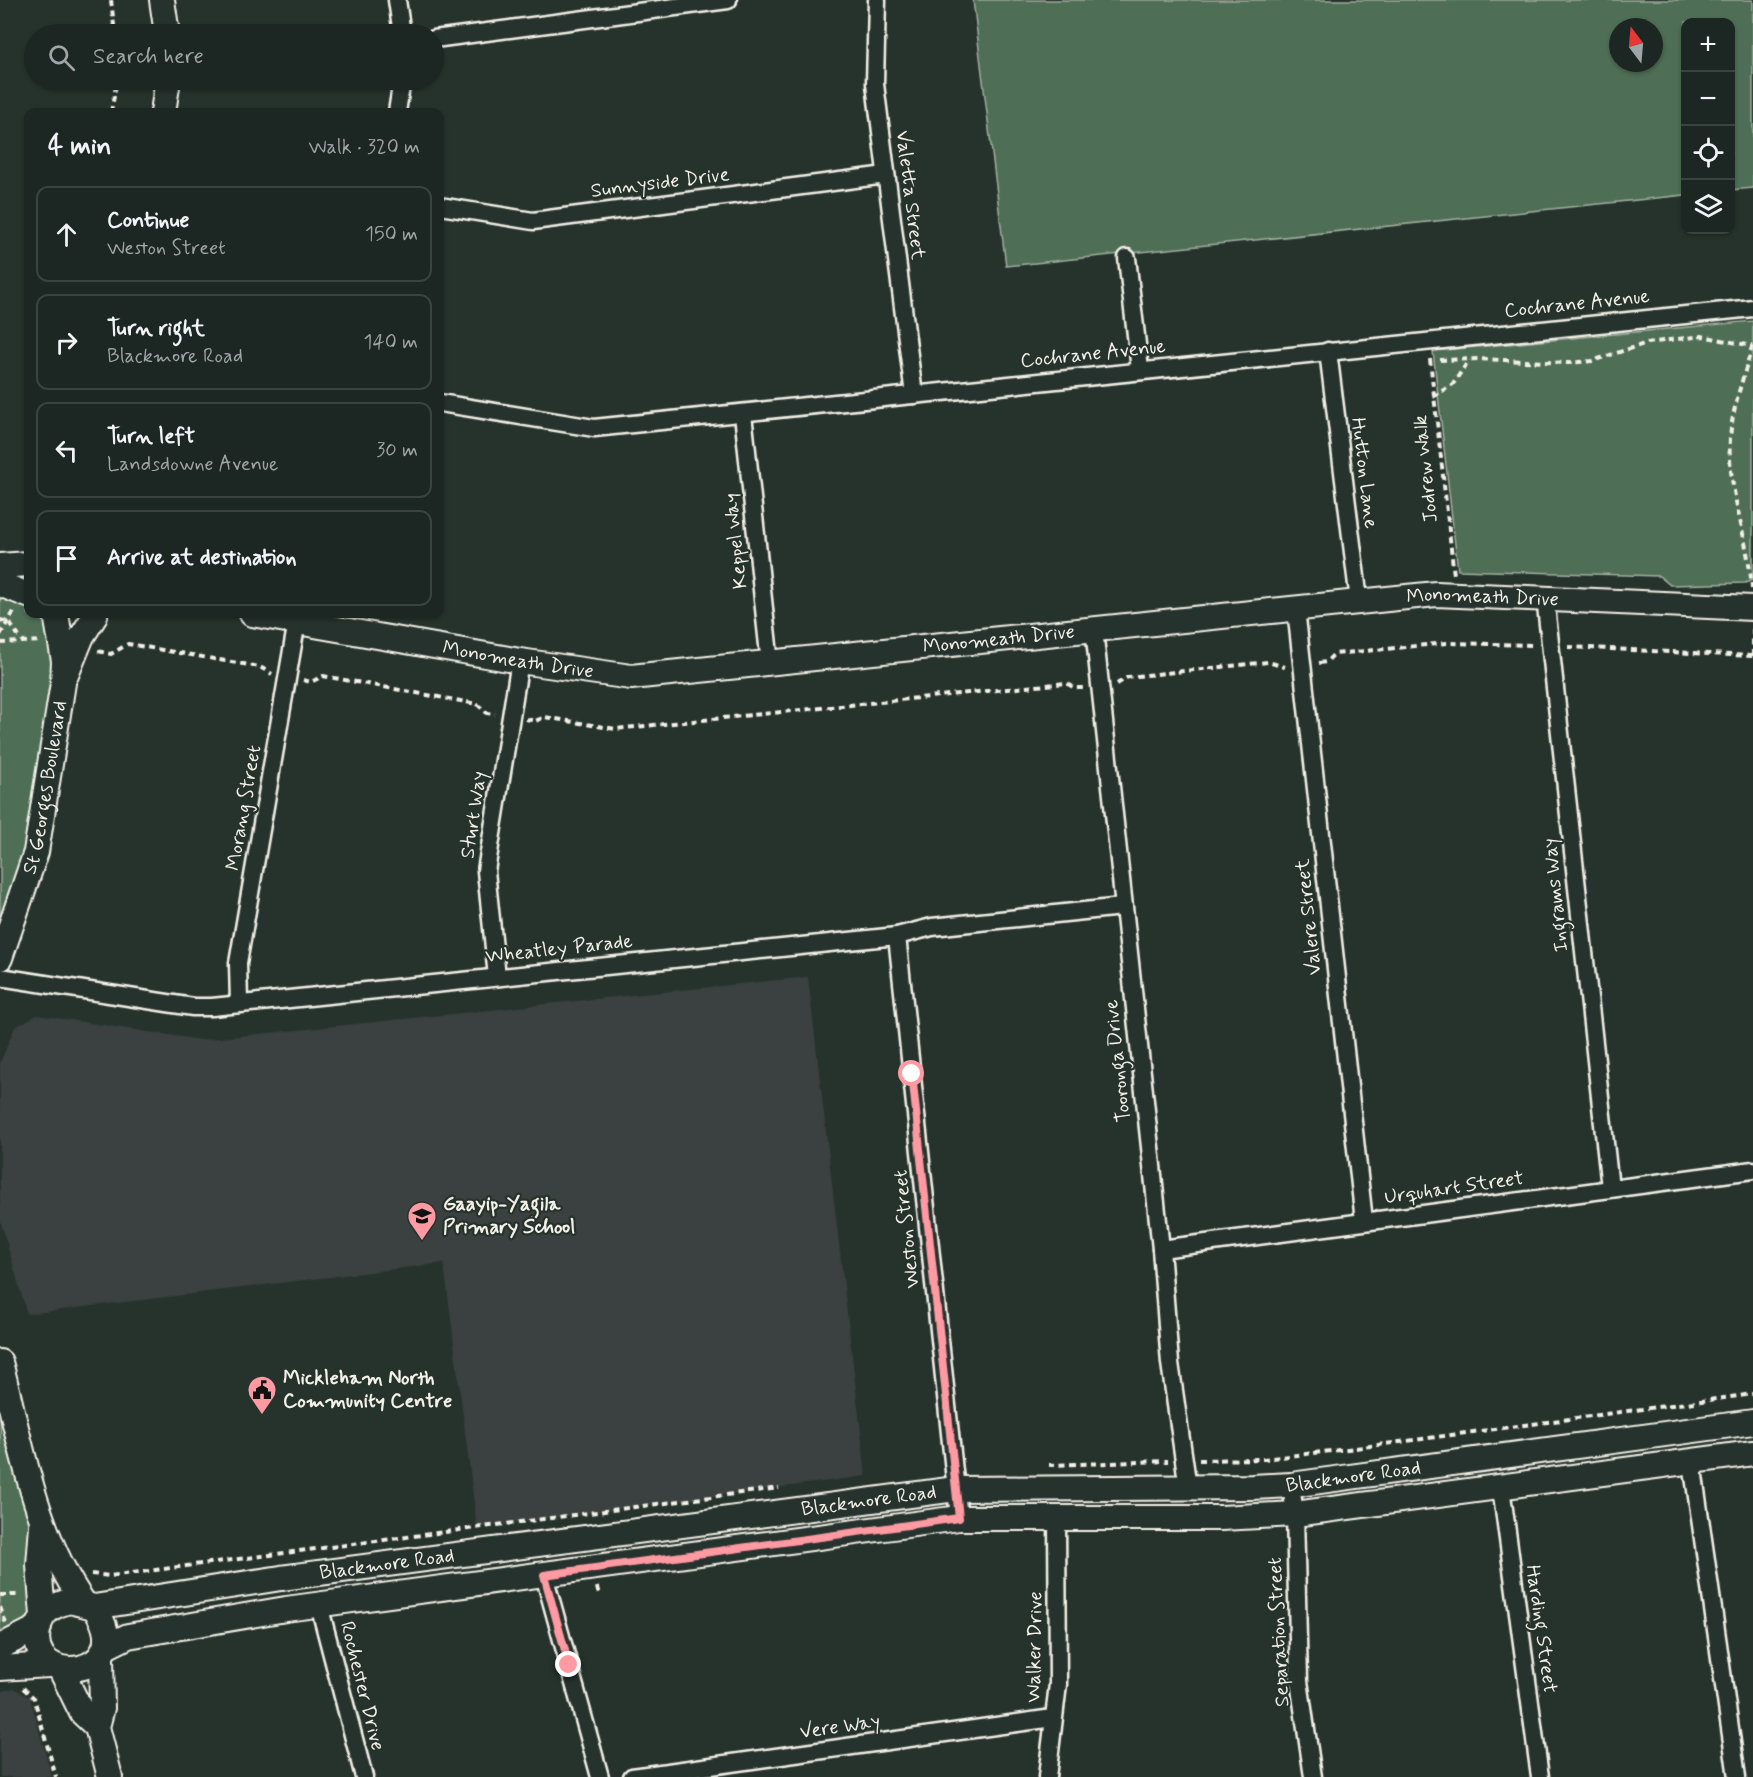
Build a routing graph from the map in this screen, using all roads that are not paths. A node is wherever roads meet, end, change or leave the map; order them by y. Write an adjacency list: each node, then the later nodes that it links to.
1 (162, 0): 5 (street)
2 (397, 0): 6 (street)
3 (728, 0): 7 (street)
4 (877, 0): 12 (street, Valetta Street)
5 (166, 24)
6 (401, 24)
7 (444, 38)
8 (166, 90): 10 (street)
9 (400, 90): 11 (street)
10 (164, 108)
11 (398, 108)
12 (886, 175): 13 (street, Sunnyside Drive); 18 (street, Valetta Street)
13 (444, 207)
14 (1127, 258): 17 (street)
15 (1753, 308): 16 (street, Cochrane Avenue)
16 (1328, 351): 17 (street, Cochrane Avenue); 26 (street, Hutton Lane)
17 (1140, 370): 18 (street, Cochrane Avenue)
18 (914, 395): 20 (street, Cochrane Avenue)
19 (444, 404): 20 (street, Cochrane Avenue)
20 (743, 414): 36 (street, Keppel Way)
21 (24, 564): 22 (street)
22 (0, 566)
23 (0, 584): 24 (street)
24 (24, 593)
25 (1545, 597): 26 (street, Monomeath Drive); 27 (street, Monomeath Drive); 44 (street, Ingrams Way)
26 (1359, 601): 28 (street, Monomeath Drive)
27 (1753, 608)
28 (1296, 609): 33 (street, Monomeath Drive); 45 (street, Valere Street)
29 (58, 618): 34 (street, St Georges Boulevard)
30 (94, 618): 34 (street)
31 (278, 618): 32 (street, Monomeath Drive)
32 (297, 621): 35 (street, Monomeath Drive); 42 (street, Morang Street)
33 (1094, 629): 36 (street, Monomeath Drive); 37 (street, Tooronga Drive)
34 (69, 645): 39 (street, St Georges Boulevard)
35 (520, 661): 36 (street, Monomeath Drive); 41 (street, Sturt Way)
36 (770, 664)
37 (1122, 907): 38 (street, Wheatley Parade); 46 (street, Tooronga Drive)
38 (897, 936): 41 (street, Wheatley Parade); 54 (street, Weston Street)
39 (0, 958)
40 (0, 977): 42 (street, Wheatley Parade)
41 (497, 977): 42 (street, Wheatley Parade)
42 (239, 1003)
43 (1753, 1170): 44 (street, Urquhart Street)
44 (1610, 1188): 45 (street, Urquhart Street)
45 (1364, 1221): 46 (street, Urquhart Street)
46 (1161, 1249): 53 (street, Tooronga Drive)
47 (0, 1362): 58 (street)
48 (1753, 1422): 51 (street, Blackmore Road)
49 (1753, 1453): 50 (street, Blackmore Road)
50 (1692, 1462): 52 (street, Blackmore Road); 76 (street)
51 (1291, 1485): 53 (street, Blackmore Road); 55 (street, Separation Street)
52 (1501, 1487): 55 (street, Blackmore Road); 75 (street, Harding Street)
53 (1188, 1488): 54 (street, Blackmore Road)
54 (956, 1489): 56 (street, Weston Street); 60 (street, Blackmore Road)
55 (1295, 1514): 57 (street, Blackmore Road); 74 (street, Separation Street)
56 (959, 1518): 57 (street, Blackmore Road); 59 (street, Blackmore Road)
57 (1057, 1518): 67 (street, Walker Drive)
58 (43, 1524): 60 (street); 62 (street)
59 (544, 1575): 61 (street, Blackmore Road); 71 (street)
60 (89, 1605): 62 (street); 64 (street)
61 (319, 1605): 64 (street, Blackmore Road); 70 (street, Rochester Drive)
62 (41, 1621): 63 (street); 65 (street)
63 (5, 1645)
64 (104, 1652): 65 (street); 68 (street)
65 (55, 1667): 66 (street); 68 (street)
66 (10, 1668)
67 (1053, 1718): 72 (street, Vere Way); 73 (street, Walker Drive)
68 (97, 1727): 69 (street)
69 (110, 1777)
70 (364, 1777)
71 (600, 1777)
72 (632, 1777)
73 (1047, 1777)
74 (1313, 1777)
75 (1540, 1777)
76 (1737, 1777)

